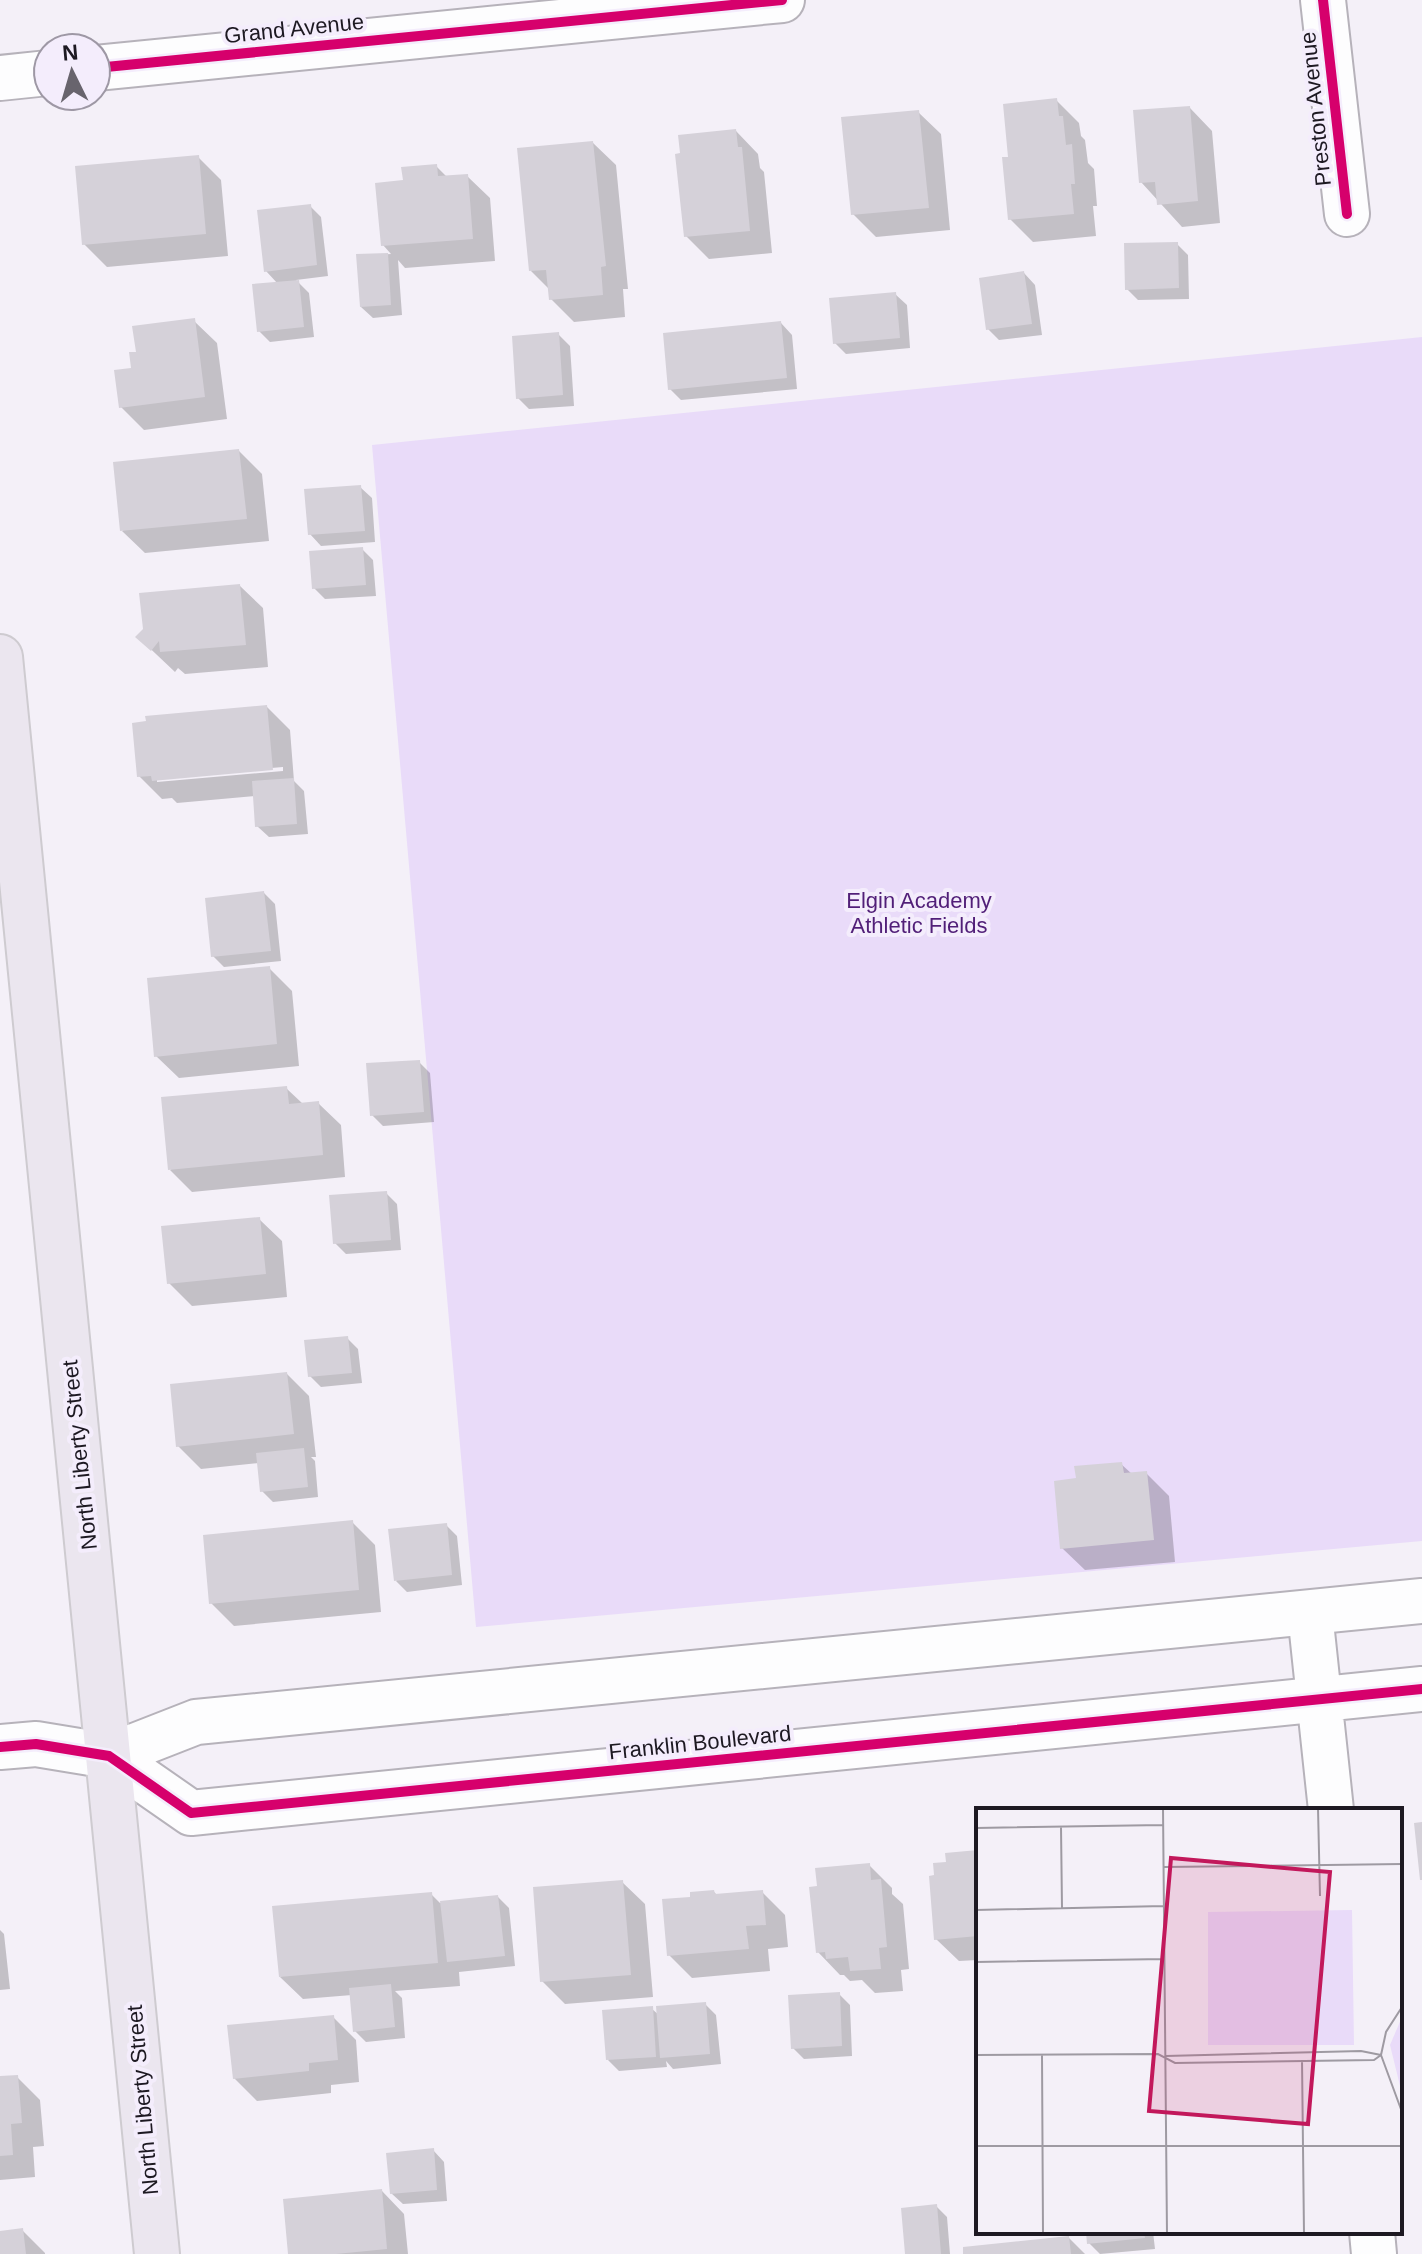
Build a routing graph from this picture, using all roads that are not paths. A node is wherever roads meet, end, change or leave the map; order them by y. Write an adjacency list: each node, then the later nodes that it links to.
1 (782, 0): 3 (street, Grand Avenue)
2 (1323, 0): 6 (street, Preston Avenue)
3 (112, 66)
4 (32, 75): 5 (street)
5 (0, 78)
6 (1347, 214)
7 (0, 657): 8 (main road, North Liberty Street)
8 (12, 901): 14 (main road, North Liberty Street)
9 (1422, 1601): 10 (street)
10 (1310, 1613): 12 (street); 14 (street)
11 (1422, 1689): 12 (street, Franklin Boulevard)
12 (1320, 1700): 14 (street, Franklin Boulevard); 15 (street)
13 (0, 1747): 14 (street, Franklin Boulevard)
14 (109, 1756): 17 (main road, North Liberty Street)
15 (1331, 1808)
16 (1372, 2234): 18 (street)
17 (157, 2254)
18 (1374, 2254)

